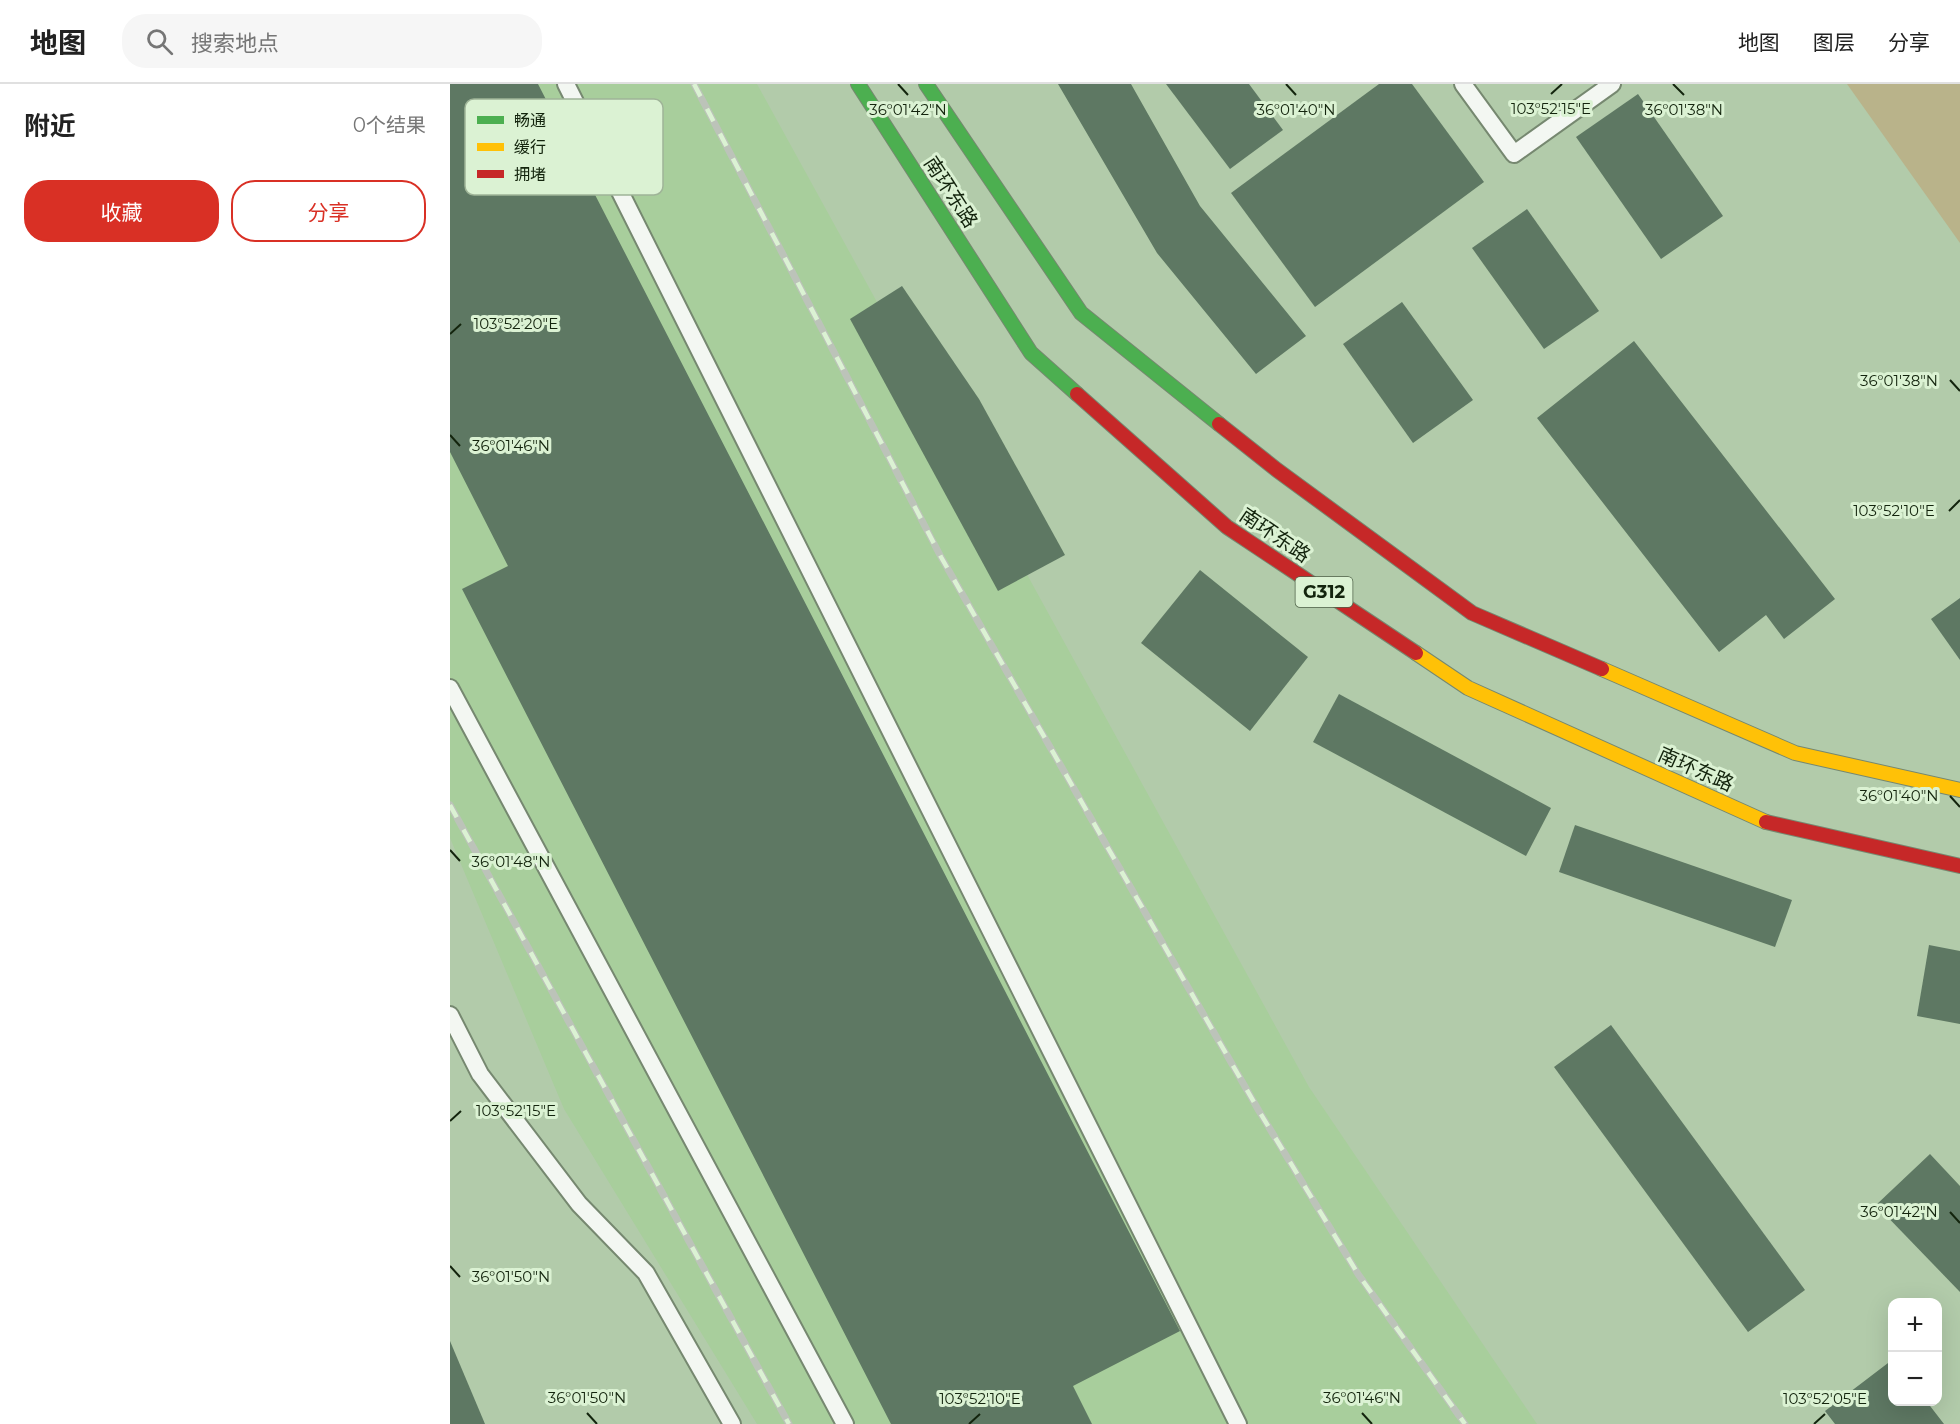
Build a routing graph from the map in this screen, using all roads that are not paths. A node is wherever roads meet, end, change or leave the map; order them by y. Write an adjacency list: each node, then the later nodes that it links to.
1 (566, 84): 6 (lane)
2 (858, 84): 10 (highway, 南环东路 / G312)
3 (926, 84): 9 (highway, 南环东路)
4 (1463, 84): 5 (lane)
5 (1612, 84)
6 (574, 99)
7 (622, 195): 14 (lane)
8 (450, 688): 13 (lane)
9 (1960, 790)
10 (1960, 866)
11 (450, 1015): 12 (lane)
12 (732, 1424)
13 (845, 1424)
14 (1238, 1424)

